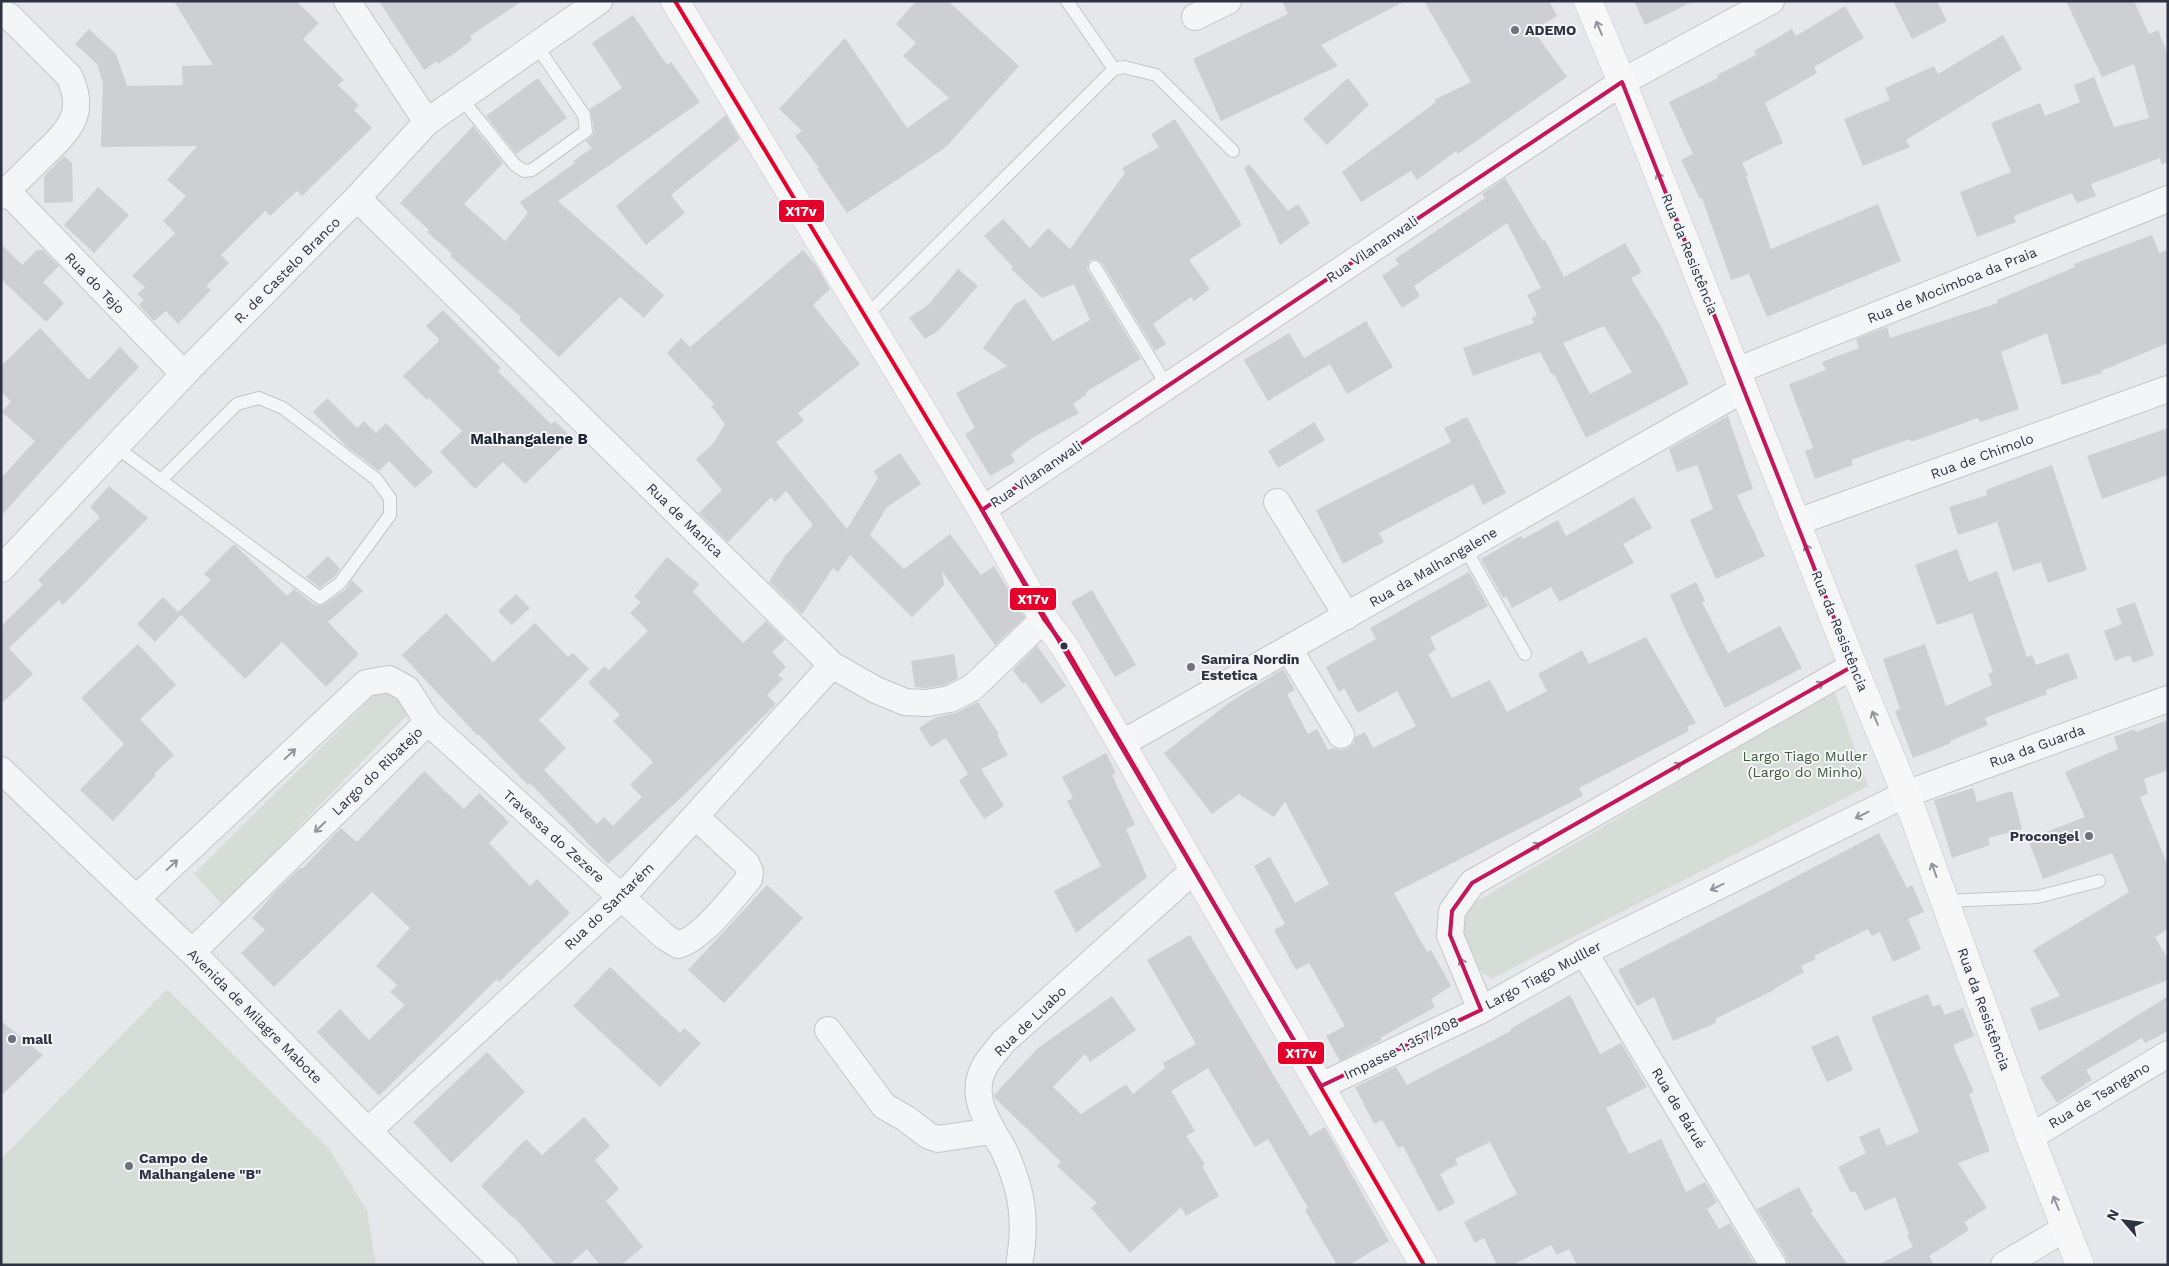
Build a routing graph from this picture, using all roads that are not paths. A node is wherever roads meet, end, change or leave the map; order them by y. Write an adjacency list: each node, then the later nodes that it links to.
1 (347, 1): 14 (street)
2 (599, 1): 10 (street, R. de Castelo Branco)
3 (675, 1): 20 (street)
4 (1068, 1): 11 (lane)
5 (1228, 1): 9 (street)
6 (1588, 1): 12 (street, Rua da Resistência, one-way to 6)
7 (1771, 1): 12 (street, Rua Vilananwali)
8 (1, 13): 16 (street)
9 (1195, 17)
10 (536, 45): 13 (street, R. de Castelo Branco); 13 (lane)
11 (1114, 69): 15 (lane); 20 (lane)
12 (1622, 82): 22 (street, Rua da Resistência, one-way to 12); 23 (street, Rua Vilananwali)
13 (462, 98): 14 (street, R. de Castelo Branco)
14 (427, 122): 17 (street, R. de Castelo Branco)
15 (1233, 151)
16 (4, 194): 21 (street, Rua do Tejo)
17 (357, 198): 21 (street, R. de Castelo Branco); 36 (street, Rua de Manica)
18 (2168, 199): 22 (street, Rua de Mocimboa da Praia)
19 (1095, 267): 23 (lane)
20 (865, 316): 28 (street)
21 (184, 374): 25 (street, R. de Castelo Branco)
22 (1740, 380): 29 (street, Rua da Resistência); 30 (street, Rua da Malhangalene)
23 (1167, 386): 28 (street, Rua Vilananwali)
24 (2168, 389): 29 (street, Rua de Chimolo)
25 (116, 447): 26 (lane); 31 (street, R. de Castelo Branco)
26 (162, 479): 26 (lane)
27 (1277, 502): 32 (street)
28 (982, 510): 33 (street)
29 (1797, 522): 37 (street, Rua da Resistência, one-way to 29)
30 (1465, 548): 32 (street, Rua da Malhangalene); 35 (lane)
31 (1, 569)
32 (1347, 616): 34 (street, Rua da Malhangalene)
33 (1044, 619): 36 (street, Rua de Manica); 41 (street)
34 (1289, 649): 40 (street); 41 (street, Rua da Malhangalene)
35 (1524, 654)
36 (832, 664): 44 (street, Rua do Santarém)
37 (1853, 666): 43 (street, Rua da Resistência, one-way to 37); 52 (street, Largo Tiago Mulller, one-way to 37)
38 (2168, 699): 43 (street, Rua da Guarda)
39 (428, 722): 47 (street, Travessa do Zezere); 48 (street, Largo do Ribatejo, one-way to 39); 50 (street, Largo do Ribatejo, one-way to 50)
40 (1341, 735)
41 (1121, 744): 45 (street)
42 (1, 770): 48 (street, Avenida de Milagre Mabote)
43 (1906, 794): 49 (street, Rua da Resistência, one-way to 43); 51 (street, Largo Tiago Mulller, one-way to 51)
44 (696, 817): 47 (street, Rua do Santarém); 47 (street, Travessa do Zezere)
45 (1195, 869): 55 (street); 57 (street, Rua de Luabo)
46 (2099, 881): 49 (lane)
47 (622, 897): 56 (street, Rua do Santarém)
48 (136, 899): 50 (street, Avenida de Milagre Mabote)
49 (1945, 901): 58 (street, Rua da Resistência)
50 (192, 952): 56 (street, Avenida de Milagre Mabote)
51 (1584, 952): 52 (street, Largo Tiago Mulller); 63 (street, Rua de Bárué)
52 (1481, 1010): 55 (street, Impasse 1.357/208)
53 (828, 1030): 57 (street)
54 (2168, 1054): 58 (street, Rua de Tsangano)
55 (1322, 1086): 62 (street)
56 (368, 1131): 60 (street, Avenida de Milagre Mabote)
57 (991, 1131): 61 (street, Rua de Luabo)
58 (2030, 1137): 59 (street, Rua da Resistência, one-way to 58)
59 (2066, 1228): 64 (street); 65 (street, Rua da Resistência)
60 (505, 1265)
61 (1019, 1265)
62 (1424, 1265)
63 (1773, 1265)
64 (2004, 1265)
65 (2080, 1265)

